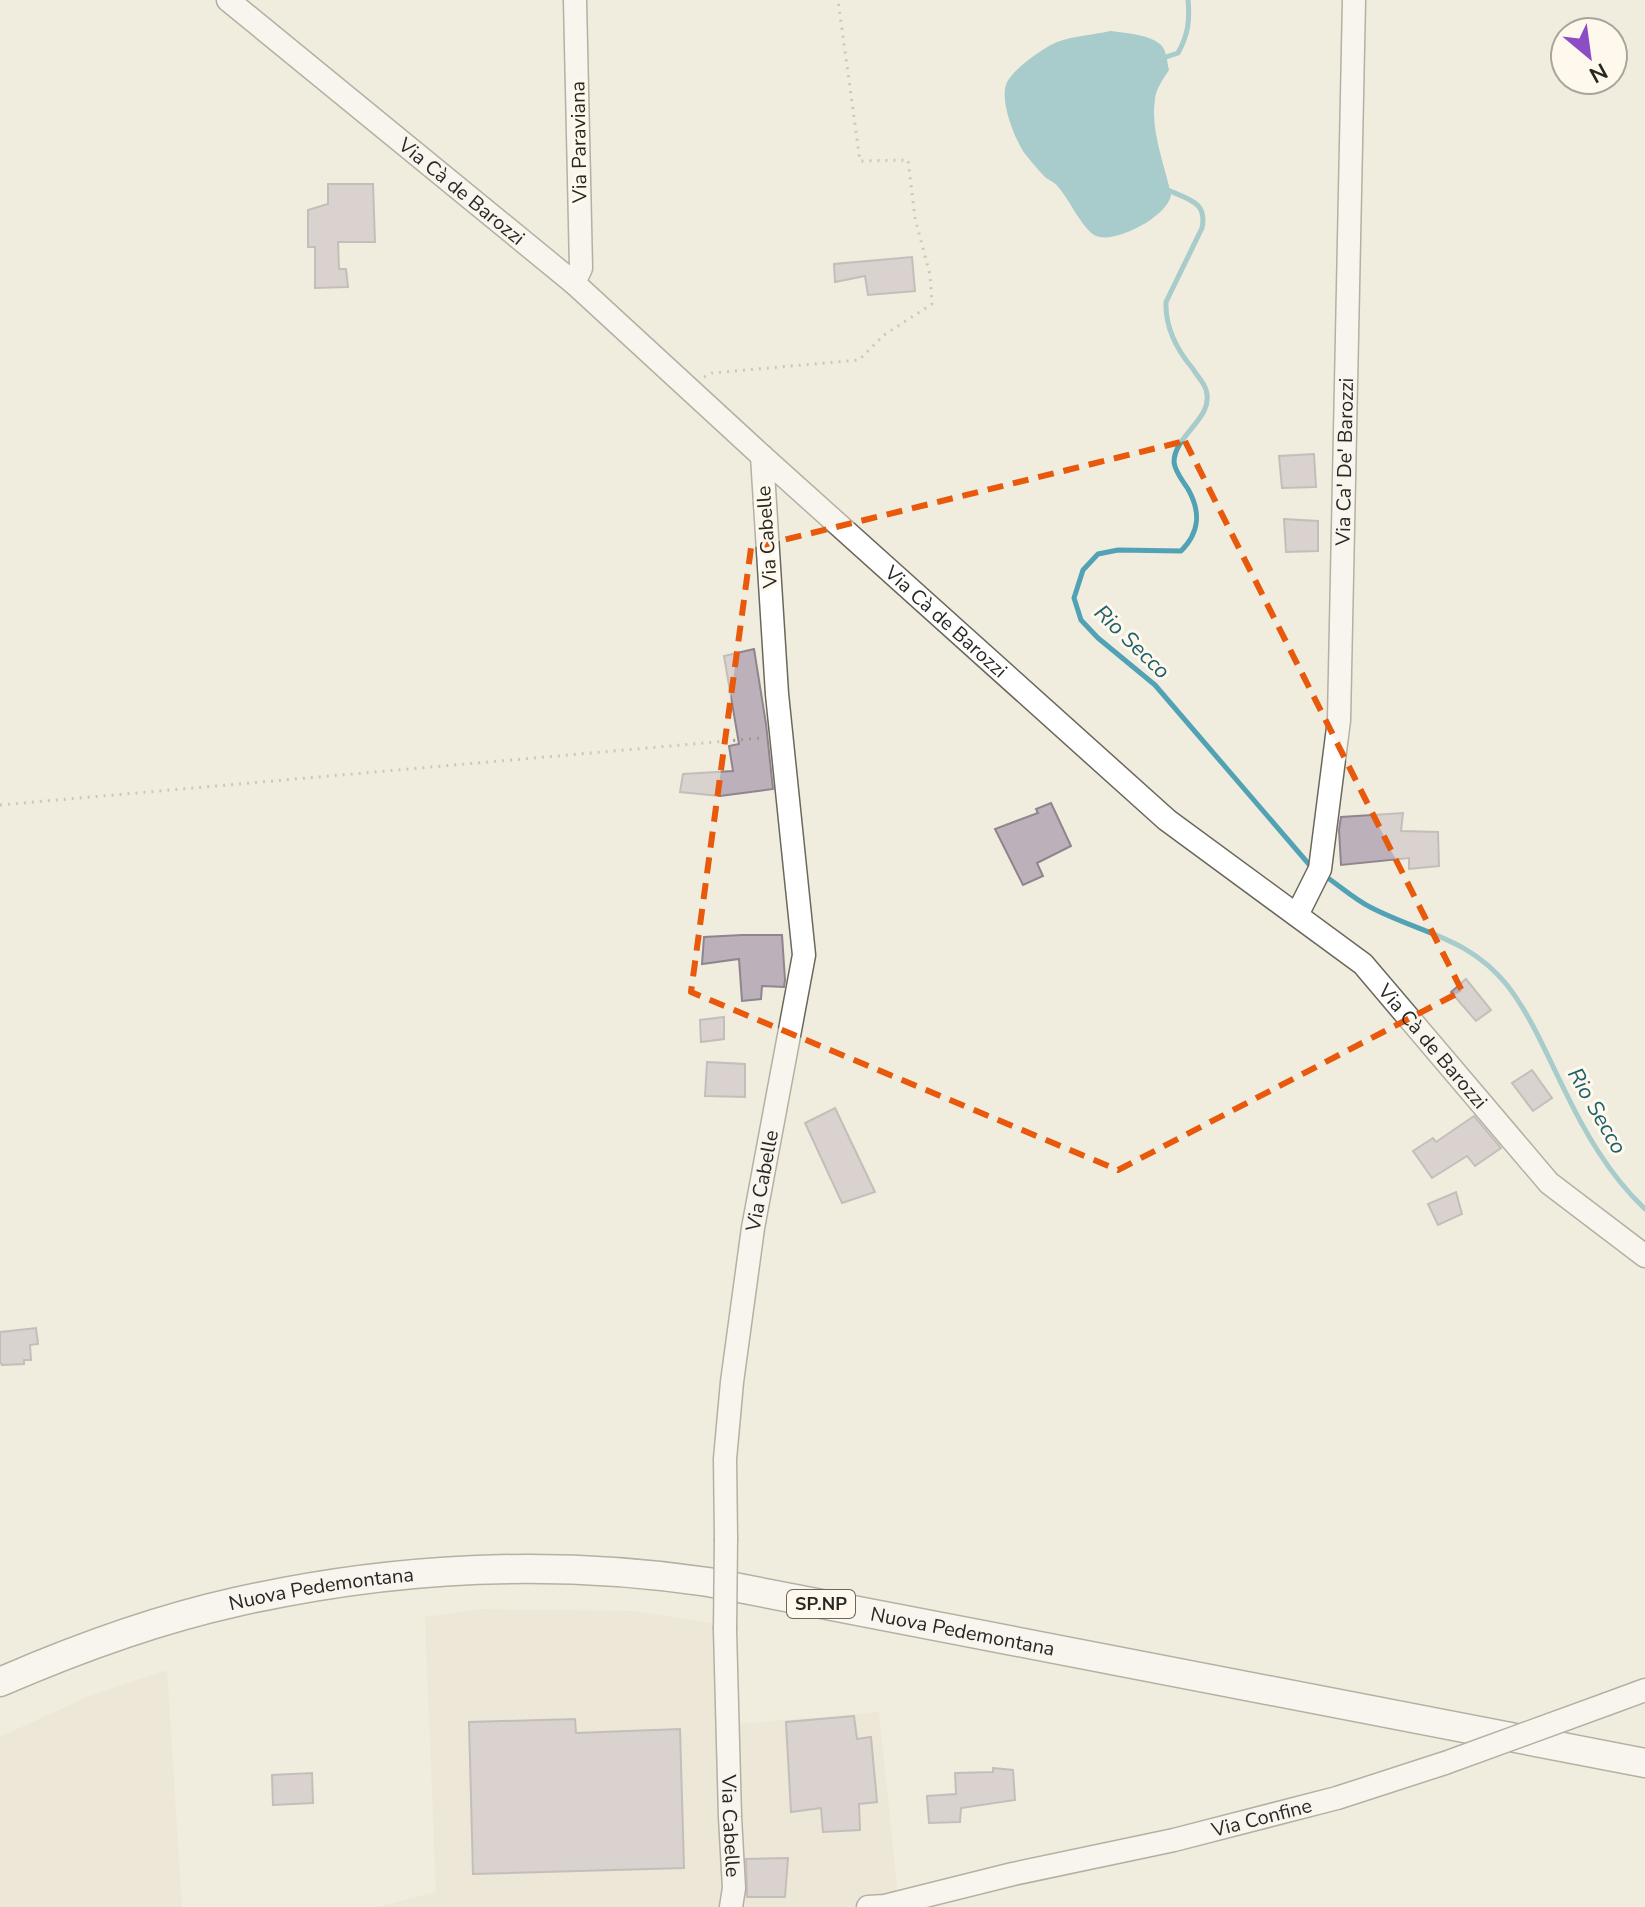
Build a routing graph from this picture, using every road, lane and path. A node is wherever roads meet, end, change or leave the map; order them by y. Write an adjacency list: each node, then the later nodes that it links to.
1 (228, 0): 5 (street, Via Cà de Barozzi)
2 (575, 0): 5 (street, Via Paraviana)
3 (838, 0): 6 (path)
4 (1354, 0): 10 (street, Via Ca' De' Barozzi)
5 (574, 283): 6 (street, Via Cà de Barozzi)
6 (686, 386): 7 (street, Via Cà de Barozzi)
7 (762, 456): 8 (street, Via Cabelle); 10 (street, Via Cà de Barozzi)
8 (781, 736): 9 (path); 15 (street, Via Cabelle, bridge)
9 (0, 805)
10 (1297, 915): 11 (street, Via Cà de Barozzi)
11 (1645, 1256)
12 (0, 1682): 14 (main road, Nuova Pedemontana / SP.NP)
13 (1645, 1690): 16 (street, Via Confine, bridge)
14 (1645, 1763)
15 (731, 1907)
16 (868, 1907)

